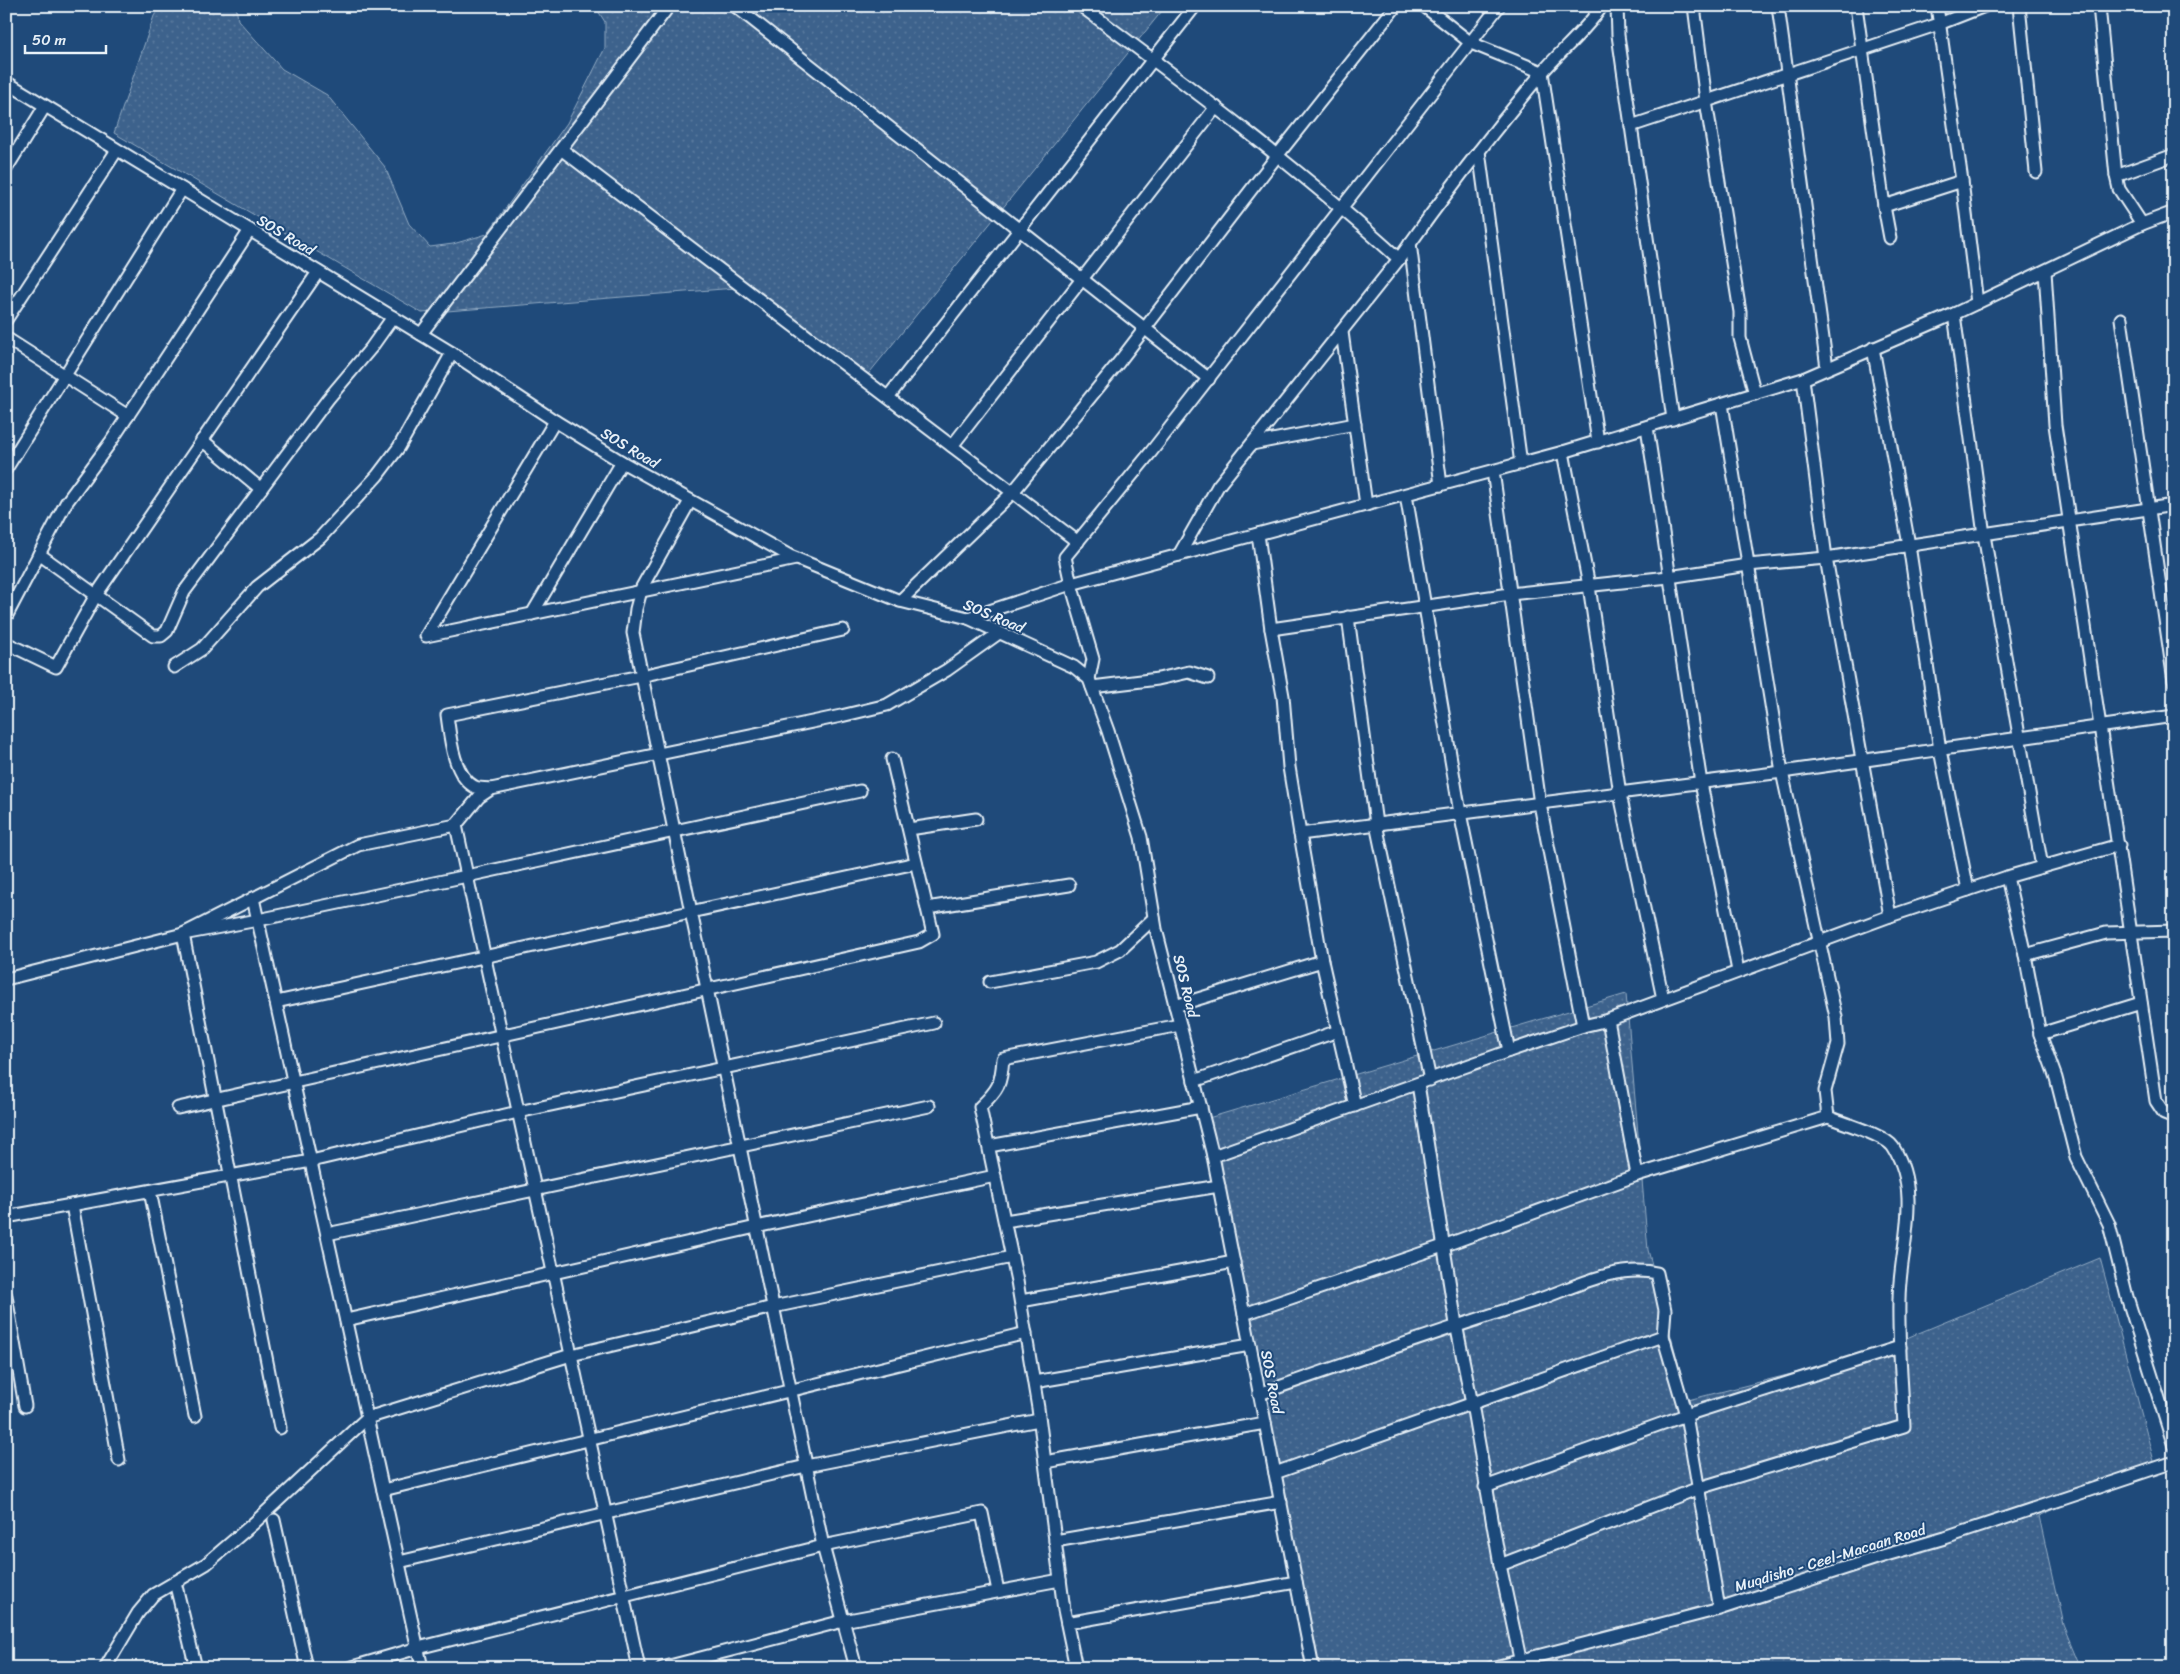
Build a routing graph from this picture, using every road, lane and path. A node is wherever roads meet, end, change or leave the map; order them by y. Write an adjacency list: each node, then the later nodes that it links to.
1 (669, 6): 28 (street)
2 (735, 6): 43 (street)
3 (1082, 6): 20 (street)
4 (1195, 6): 20 (street)
5 (1396, 6): 32 (street)
6 (1424, 6): 18 (street)
7 (1499, 6): 18 (street)
8 (1602, 6): 21 (street)
9 (1617, 6): 27 (street)
10 (1694, 6): 24 (street)
11 (1778, 6): 22 (street)
12 (1856, 6): 19 (street)
13 (1937, 6): 17 (street)
14 (1985, 6): 17 (street)
15 (2018, 6): 34 (street)
16 (2100, 6): 35 (street)
17 (1939, 24): 19 (street); 36 (street)
18 (1471, 43): 21 (street); 39 (street)
19 (1861, 49): 22 (street); 38 (street)
20 (1153, 60): 26 (street); 43 (street)
21 (1542, 72): 30 (street); 74 (street)
22 (1787, 73): 24 (street); 61 (street)
23 (6, 82): 25 (street, SOS Road)
24 (1706, 101): 27 (street); 65 (street)
25 (45, 106): 29 (street, SOS Road); 33 (street)
26 (1216, 107): 32 (street); 49 (street)
27 (1631, 126): 69 (street)
28 (561, 149): 57 (street); 66 (street)
29 (117, 150): 37 (street, SOS Road); 54 (street)
30 (1479, 151): 45 (street); 79 (street)
31 (2174, 155): 35 (street)
32 (1277, 156): 39 (street); 55 (street)
33 (6, 169)
34 (2036, 172)
35 (2116, 176): 41 (street)
36 (1962, 181): 38 (street); 50 (street)
37 (182, 189): 42 (street, SOS Road); 62 (street)
38 (1884, 206): 44 (street)
39 (1343, 208): 46 (street); 63 (street)
40 (2174, 212): 41 (street)
41 (2142, 224): 47 (street)
42 (250, 230): 48 (street, SOS Road); 68 (street)
43 (1020, 230): 49 (street); 66 (street)
44 (1890, 238)
45 (1410, 243): 46 (street); 82 (street)
46 (1399, 259): 56 (street)
47 (2046, 271): 50 (street); 90 (street)
48 (318, 272): 52 (street, SOS Road); 73 (street)
49 (1082, 279): 55 (street); 76 (street)
50 (1977, 303): 51 (street)
51 (1954, 314): 59 (street); 92 (street)
52 (393, 317): 57 (street, SOS Road); 83 (street)
53 (2121, 319): 89 (street)
54 (6, 320)
55 (1145, 328): 63 (street); 84 (street)
56 (1342, 332): 71 (street); 75 (street)
57 (422, 334): 60 (street, SOS Road)
58 (6, 338): 62 (street)
59 (1872, 348): 61 (street); 94 (street)
60 (452, 353): 70 (street, SOS Road); 116 (street)
61 (1827, 368): 64 (street)
62 (65, 376): 68 (street); 80 (street)
63 (1209, 378): 93 (street)
64 (1803, 379): 65 (street); 98 (street)
65 (1755, 394): 67 (street)
66 (888, 397): 76 (street)
67 (1722, 404): 69 (street); 99 (street)
68 (128, 416): 95 (street)
69 (1673, 419): 72 (street)
70 (556, 421): 78 (street, SOS Road); 108 (street)
71 (1354, 424): 75 (street); 87 (street)
72 (1647, 427): 74 (street); 100 (street)
73 (202, 440): 83 (street); 105 (street)
74 (1598, 442): 77 (street)
75 (1252, 444): 96 (street)
76 (952, 446): 84 (street)
77 (1563, 452): 79 (street); 102 (street)
78 (622, 462): 86 (street, SOS Road); 108 (street)
79 (1521, 464): 81 (street)
80 (6, 470)
81 (1493, 471): 82 (street); 104 (street)
82 (1441, 485): 85 (street)
83 (261, 489): 105 (street)
84 (1013, 492): 93 (street); 106 (street)
85 (1406, 495): 87 (street); 107 (street)
86 (690, 501): 97 (street, SOS Road); 103 (street)
87 (1366, 505): 91 (street)
88 (2174, 505): 89 (street)
89 (2147, 509): 90 (street); 119 (street)
90 (2068, 522): 92 (street); 122 (street)
91 (1258, 534): 96 (street); 112 (street)
92 (1984, 535): 94 (street); 123 (street)
93 (1078, 542): 101 (street)
94 (1909, 545): 98 (street); 124 (street)
95 (39, 554): 105 (street); 109 (street)
96 (1179, 555): 101 (street)
97 (796, 558): 103 (street); 106 (street, SOS Road)
98 (1826, 558): 99 (street); 127 (street)
99 (1748, 565): 100 (street); 128 (street)
100 (1669, 576): 102 (street); 129 (street)
101 (1071, 584): 111 (street); 120 (street)
102 (1589, 586): 104 (street); 132 (street)
103 (640, 591): 108 (street); 117 (street)
104 (1510, 594): 107 (street); 133 (street)
105 (96, 595): 115 (street)
106 (900, 601): 111 (street, SOS Road)
107 (1424, 607): 110 (street); 134 (street)
108 (532, 614)
109 (6, 617)
110 (1348, 617): 112 (street); 136 (street)
111 (968, 618): 114 (street, SOS Road)
112 (1271, 628): 140 (street)
113 (844, 630): 117 (street)
114 (999, 633): 120 (street, SOS Road); 125 (street)
115 (6, 643)
116 (174, 667)
117 (641, 676): 125 (street); 130 (street)
118 (1208, 678): 120 (street)
119 (2174, 681)
120 (1091, 683): 152 (street, SOS Road)
121 (2174, 716): 122 (street)
122 (2100, 726): 123 (street); 141 (street)
123 (2020, 738): 124 (street); 143 (street)
124 (1940, 750): 127 (street); 147 (street)
125 (657, 754): 130 (street); 139 (street)
126 (892, 759): 138 (street)
127 (1861, 761): 128 (street); 151 (street)
128 (1782, 772): 129 (street); 157 (street)
129 (1701, 783): 132 (street); 161 (street)
130 (491, 789): 137 (street)
131 (860, 791): 139 (street)
132 (1620, 794): 133 (street); 165 (street)
133 (1540, 804): 134 (street); 172 (street)
134 (1460, 812): 136 (street); 176 (street)
135 (976, 818): 138 (street)
136 (1376, 824): 140 (street); 178 (street)
137 (456, 825): 144 (street); 148 (street)
138 (909, 829): 142 (street)
139 (674, 832): 144 (street); 150 (street)
140 (1300, 834): 160 (street)
141 (2119, 845): 143 (street); 156 (street)
142 (916, 863): 149 (street); 150 (street)
143 (2042, 867): 145 (street)
144 (467, 876): 153 (street); 159 (street)
145 (2007, 877): 147 (street); 158 (street)
146 (1069, 885): 149 (street)
147 (1968, 890): 151 (street)
148 (253, 898): 153 (street); 155 (street)
149 (927, 908): 164 (street)
150 (690, 912): 159 (street); 164 (street)
151 (1890, 916): 157 (street)
152 (1154, 918): 163 (street); 168 (street, SOS Road)
153 (258, 920): 155 (street); 166 (street)
154 (2174, 931): 156 (street)
155 (183, 934): 162 (street); 182 (street)
156 (2131, 934): 158 (street); 167 (street)
157 (1818, 941): 161 (street); 188 (street)
158 (2025, 955): 174 (street)
159 (484, 956): 166 (street); 175 (street)
160 (1322, 961): 168 (street); 173 (street)
161 (1738, 971): 165 (street)
162 (6, 979)
163 (990, 982)
164 (707, 989): 175 (street); 177 (street)
165 (1663, 999): 169 (street)
166 (276, 1002): 180 (street)
167 (2141, 1003): 174 (street); 189 (street)
168 (1175, 1006): 171 (street, SOS Road)
169 (1608, 1020): 172 (street); 195 (street)
170 (934, 1023): 177 (street)
171 (1180, 1025): 179 (street, SOS Road); 190 (street)
172 (1584, 1026): 176 (street)
173 (1338, 1031): 179 (street); 184 (street)
174 (2040, 1034): 230 (street)
175 (502, 1035): 180 (street); 187 (street)
176 (1509, 1051): 178 (street)
177 (723, 1069): 187 (street); 201 (street)
178 (1430, 1080): 181 (street)
179 (1194, 1081): 185 (street, SOS Road)
180 (293, 1082): 182 (street); 192 (street)
181 (1418, 1084): 184 (street); 203 (street)
182 (216, 1099): 186 (street); 193 (street)
183 (930, 1106): 202 (street)
184 (1354, 1106): 191 (street)
185 (1201, 1107): 190 (street); 191 (street, SOS Road)
186 (178, 1108)
187 (518, 1112): 192 (street); 206 (street)
188 (1828, 1116): 195 (street); 216 (street)
189 (2174, 1116)
190 (989, 1146): 194 (street)
191 (1213, 1156): 196 (street, SOS Road)
192 (311, 1160): 193 (street); 202 (street)
193 (231, 1176): 197 (street); 228 (street)
194 (995, 1176): 200 (street); 201 (street)
195 (1636, 1176): 203 (street)
196 (1219, 1186): 200 (street); 205 (street, SOS Road)
197 (150, 1191): 198 (street); 224 (street)
198 (72, 1205): 199 (street); 231 (street)
199 (6, 1217)
200 (1005, 1221): 204 (street)
201 (756, 1227): 206 (street); 209 (street)
202 (327, 1234): 211 (street)
203 (1444, 1246): 210 (street); 212 (street)
204 (1012, 1257): 208 (street); 209 (street)
205 (1234, 1262): 208 (street); 210 (street, SOS Road)
206 (553, 1273): 211 (street); 217 (street)
207 (6, 1296): 222 (street)
208 (1021, 1301): 213 (street)
209 (773, 1307): 217 (street); 219 (street)
210 (1244, 1314): 215 (street, SOS Road)
211 (346, 1320): 225 (street)
212 (1456, 1324): 214 (street); 220 (street); 221 (street)
213 (1026, 1333): 218 (street); 219 (street)
214 (1663, 1336): 221 (street); 223 (street)
215 (1250, 1345): 218 (street); 220 (street, SOS Road)
216 (1900, 1347): 223 (street); 237 (street)
217 (571, 1355): 225 (street); 229 (street)
218 (1034, 1382): 226 (street)
219 (790, 1389): 229 (street); 234 (street)
220 (1259, 1394): 227 (street, SOS Road)
221 (1472, 1404): 235 (street); 236 (street)
222 (25, 1406)
223 (1686, 1415): 236 (street); 237 (street)
224 (195, 1416)
225 (367, 1418): 238 (street); 247 (street)
226 (1039, 1420): 232 (street); 234 (street)
227 (1265, 1423): 232 (street); 235 (street, SOS Road)
228 (280, 1428)
229 (589, 1440): 238 (street); 240 (street)
230 (2174, 1446)
231 (119, 1460)
232 (1045, 1462): 242 (street)
233 (2174, 1462): 251 (street, Muqdisho - Ceel-Macaan Road)
234 (806, 1466): 240 (street); 243 (street)
235 (1275, 1473): 239 (street, SOS Road)
236 (1485, 1486): 245 (street)
237 (1700, 1488): 245 (street); 251 (street)
238 (383, 1490): 244 (street)
239 (1281, 1502): 242 (street); 248 (street, SOS Road)
240 (606, 1514): 244 (street); 250 (street)
241 (274, 1520): 258 (street)
242 (1055, 1541): 246 (street)
243 (823, 1546): 249 (street); 250 (street); 252 (street)
244 (399, 1562): 254 (street)
245 (1500, 1565): 255 (street)
246 (1060, 1580): 249 (street); 253 (street)
247 (175, 1582): 256 (street); 257 (street)
248 (1296, 1582): 253 (street); 265 (street, SOS Road)
249 (998, 1591): 252 (street)
250 (623, 1596): 254 (street); 261 (street)
251 (1720, 1609): 255 (street, Muqdisho - Ceel-Macaan Road)
252 (843, 1621): 262 (street); 263 (street)
253 (1066, 1623): 264 (street)
254 (418, 1648): 259 (street); 260 (street)
255 (1521, 1663): 266 (street, Muqdisho - Ceel-Macaan Road)
256 (105, 1668)
257 (196, 1668)
258 (307, 1668)
259 (349, 1668)
260 (422, 1668)
261 (639, 1668)
262 (662, 1668)
263 (856, 1668)
264 (1076, 1668)
265 (1313, 1668)
266 (1490, 1668)

